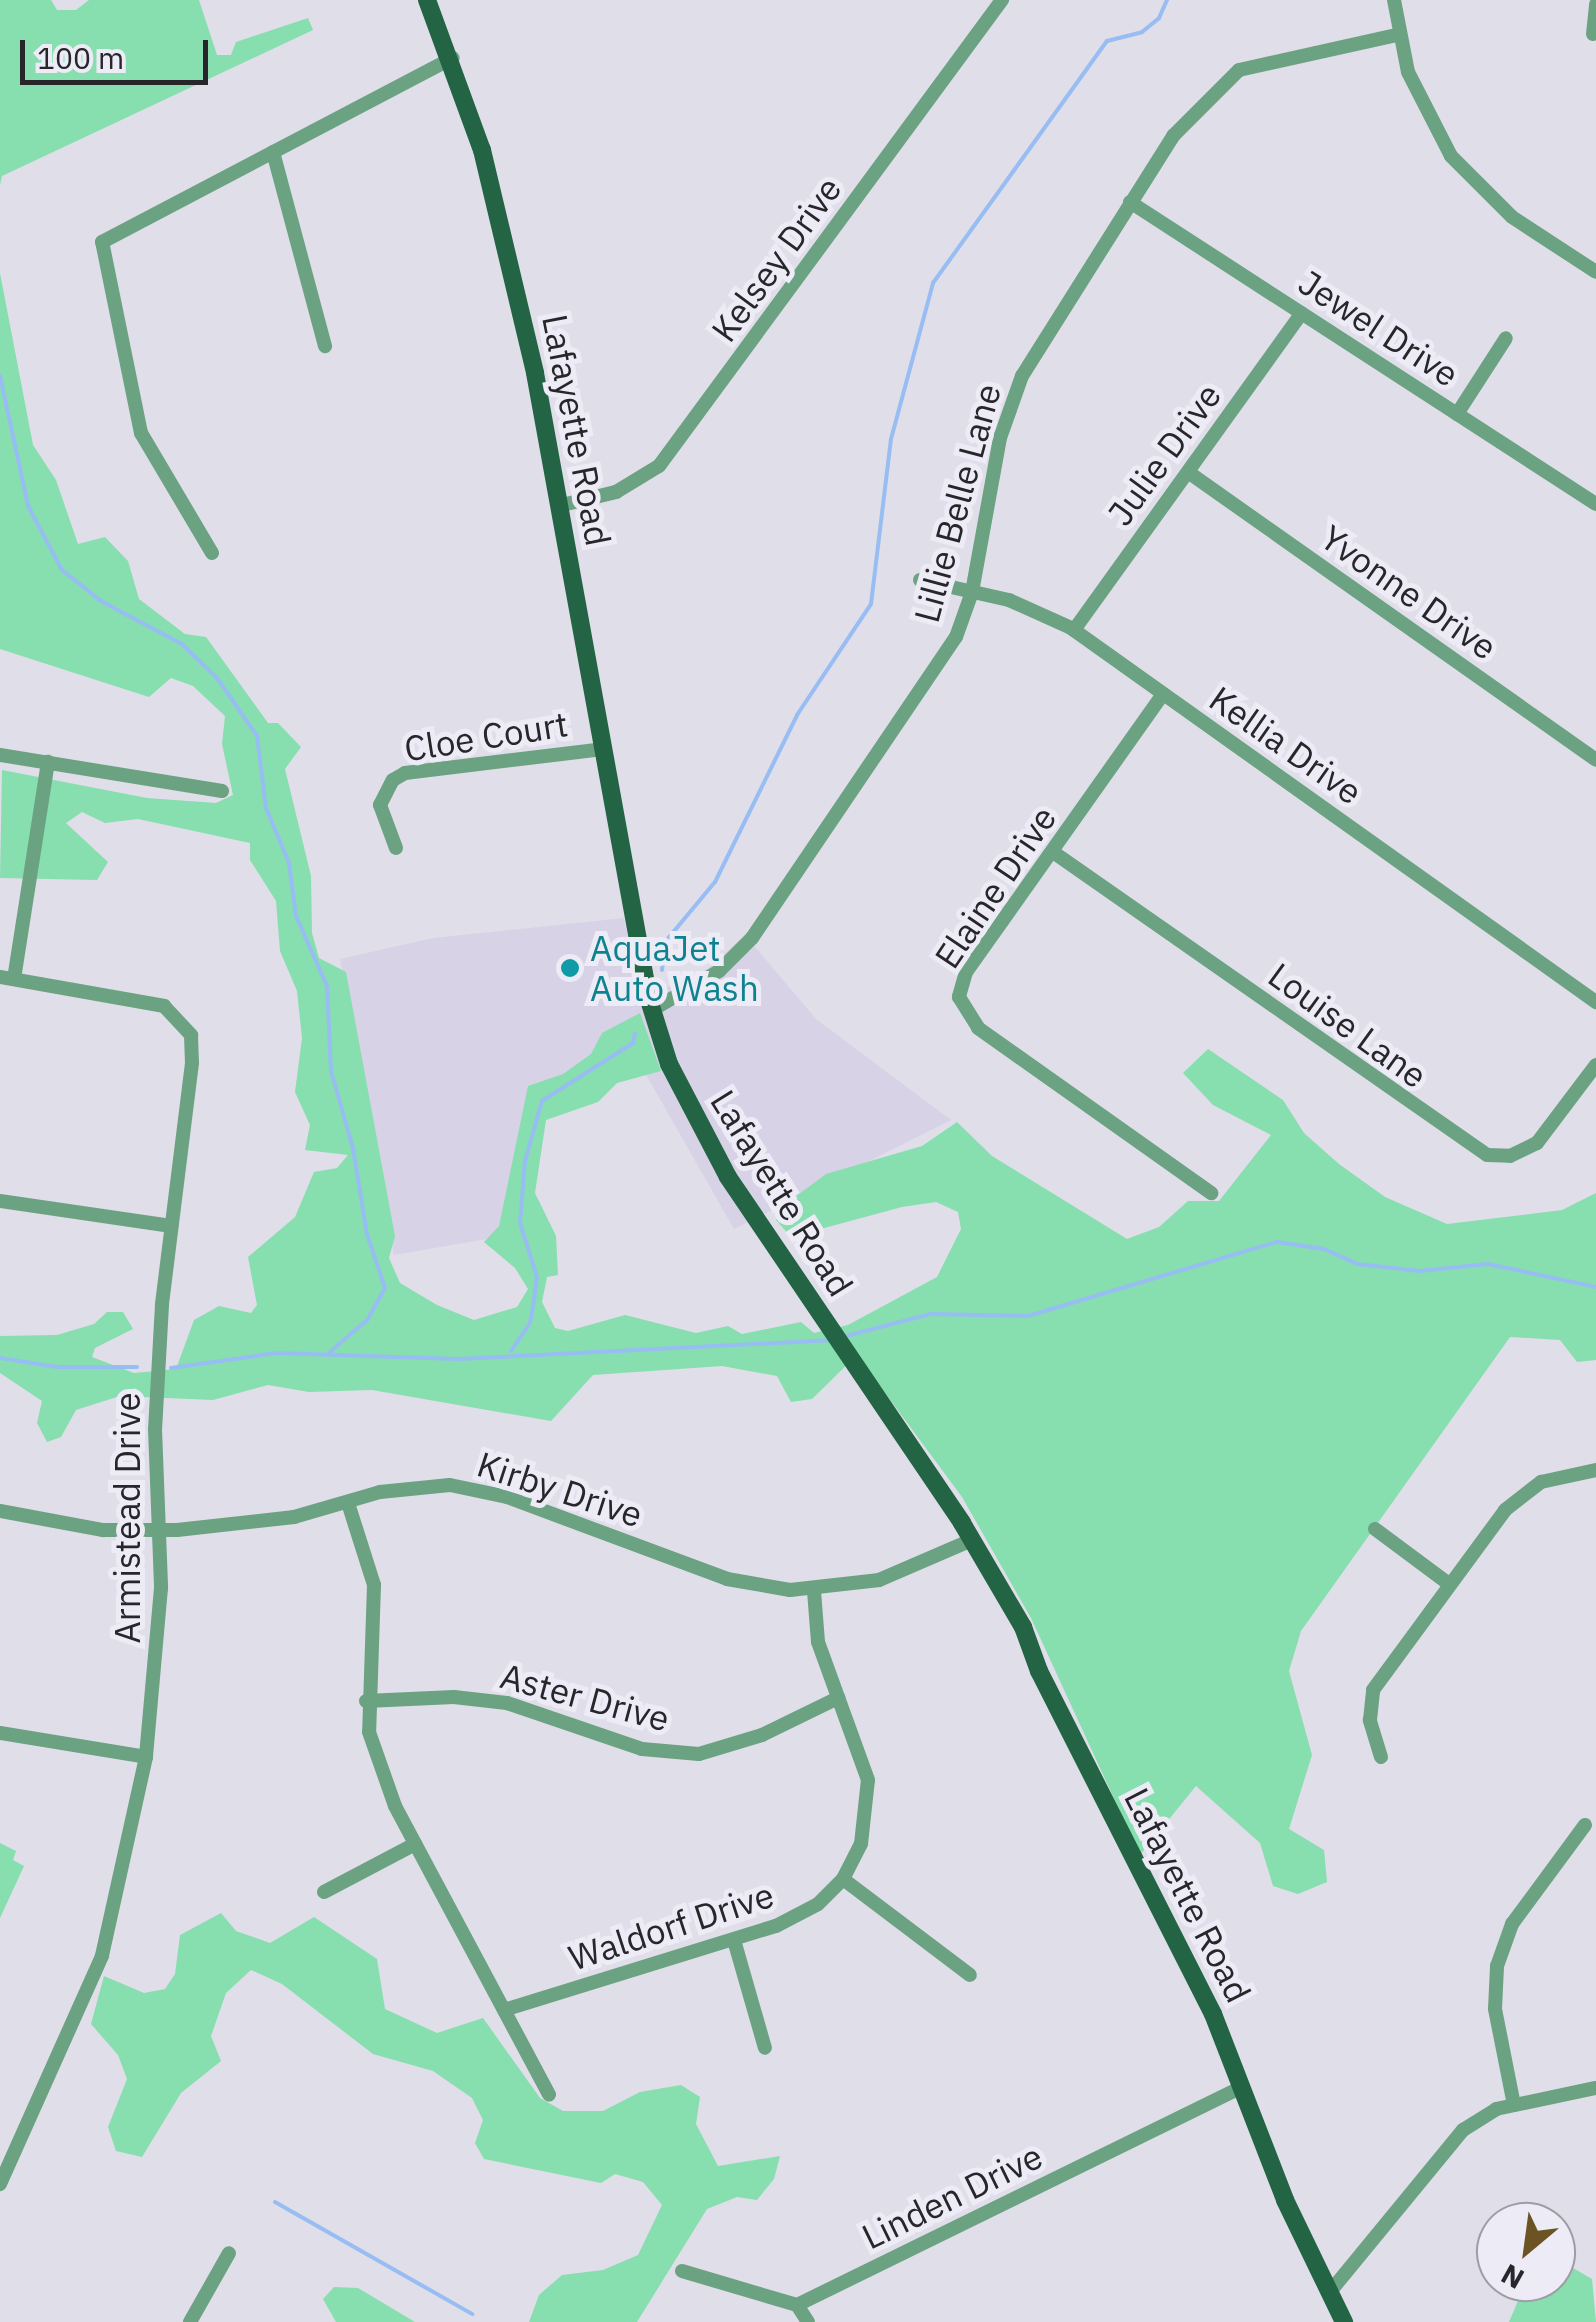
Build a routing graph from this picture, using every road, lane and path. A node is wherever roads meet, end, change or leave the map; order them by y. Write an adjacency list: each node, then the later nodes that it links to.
1 (427, 0): 7 (main road, Lafayette Road)
2 (1002, 0): 17 (street, Kelsey Drive)
3 (1394, 0): 6 (street)
4 (1596, 4): 5 (street)
5 (1593, 34)
6 (1397, 35): 9 (street, Lillie Belle Lane); 10 (street)
7 (453, 58): 8 (street); 17 (main road, Lafayette Road)
8 (273, 152): 13 (street); 18 (street)
9 (1130, 202): 11 (street, Jewel Drive); 20 (street, Lillie Belle Lane)
10 (1596, 272)
11 (1302, 313): 14 (street, Jewel Drive); 15 (street, Julie Drive)
12 (1506, 338): 14 (street)
13 (326, 346)
14 (1457, 414): 16 (street, Jewel Drive)
15 (1188, 472): 21 (street, Julie Drive); 25 (street, Yvonne Drive)
16 (1596, 504)
17 (562, 505): 23 (main road, Lafayette Road)
18 (212, 553)
19 (920, 580): 20 (street, Kellia Drive)
20 (972, 592): 21 (street, Kellia Drive); 32 (street, Lillie Belle Lane)
21 (1074, 630): 22 (street, Kellia Drive)
22 (1163, 694): 29 (street, Elaine Drive); 31 (street, Kellia Drive)
23 (603, 749): 28 (street, Cloe Court); 32 (main road, Lafayette Road)
24 (0, 755): 26 (street)
25 (1596, 760)
26 (48, 762): 27 (street); 30 (street)
27 (222, 791)
28 (396, 848)
29 (1053, 852): 33 (street, Louise Lane); 34 (street, Elaine Drive)
30 (7, 978): 36 (street, Armistead Drive)
31 (1596, 1002)
32 (652, 1010): 42 (main road, Lafayette Road)
33 (1596, 1065)
34 (1211, 1194)
35 (0, 1201): 36 (street)
36 (172, 1226): 41 (street, Armistead Drive)
37 (1596, 1470): 43 (street)
38 (348, 1504): 41 (street, Kirby Drive); 44 (street, Kirby Drive); 46 (street)
39 (0, 1511): 41 (street, Kirby Drive)
40 (1376, 1529): 43 (street)
41 (158, 1530): 48 (street, Armistead Drive)
42 (972, 1540): 44 (street, Kirby Drive); 58 (main road, Lafayette Road)
43 (1450, 1584): 49 (street)
44 (814, 1591): 45 (street, Waldorf Drive)
45 (838, 1698): 46 (street, Aster Drive); 52 (street, Waldorf Drive)
46 (366, 1701): 51 (street)
47 (0, 1733): 48 (street)
48 (146, 1756): 62 (street, Armistead Drive)
49 (1382, 1757)
50 (1586, 1825): 61 (street)
51 (415, 1844): 53 (street); 56 (street)
52 (843, 1879): 54 (street, Waldorf Drive); 55 (street)
53 (324, 1892)
54 (734, 1940): 56 (street, Waldorf Drive); 57 (street)
55 (970, 1975)
56 (504, 2010): 60 (street)
57 (765, 2048)
58 (1242, 2088): 65 (main road, Lafayette Road); 66 (street, Linden Drive)
59 (1596, 2088): 61 (street)
60 (550, 2094)
61 (1514, 2105): 65 (street)
62 (0, 2184)
63 (229, 2252): 67 (street)
64 (682, 2270): 66 (street)
65 (1329, 2294): 69 (main road, Lafayette Road)
66 (797, 2305): 68 (street)
67 (190, 2322)
68 (808, 2322)
69 (1344, 2322)

